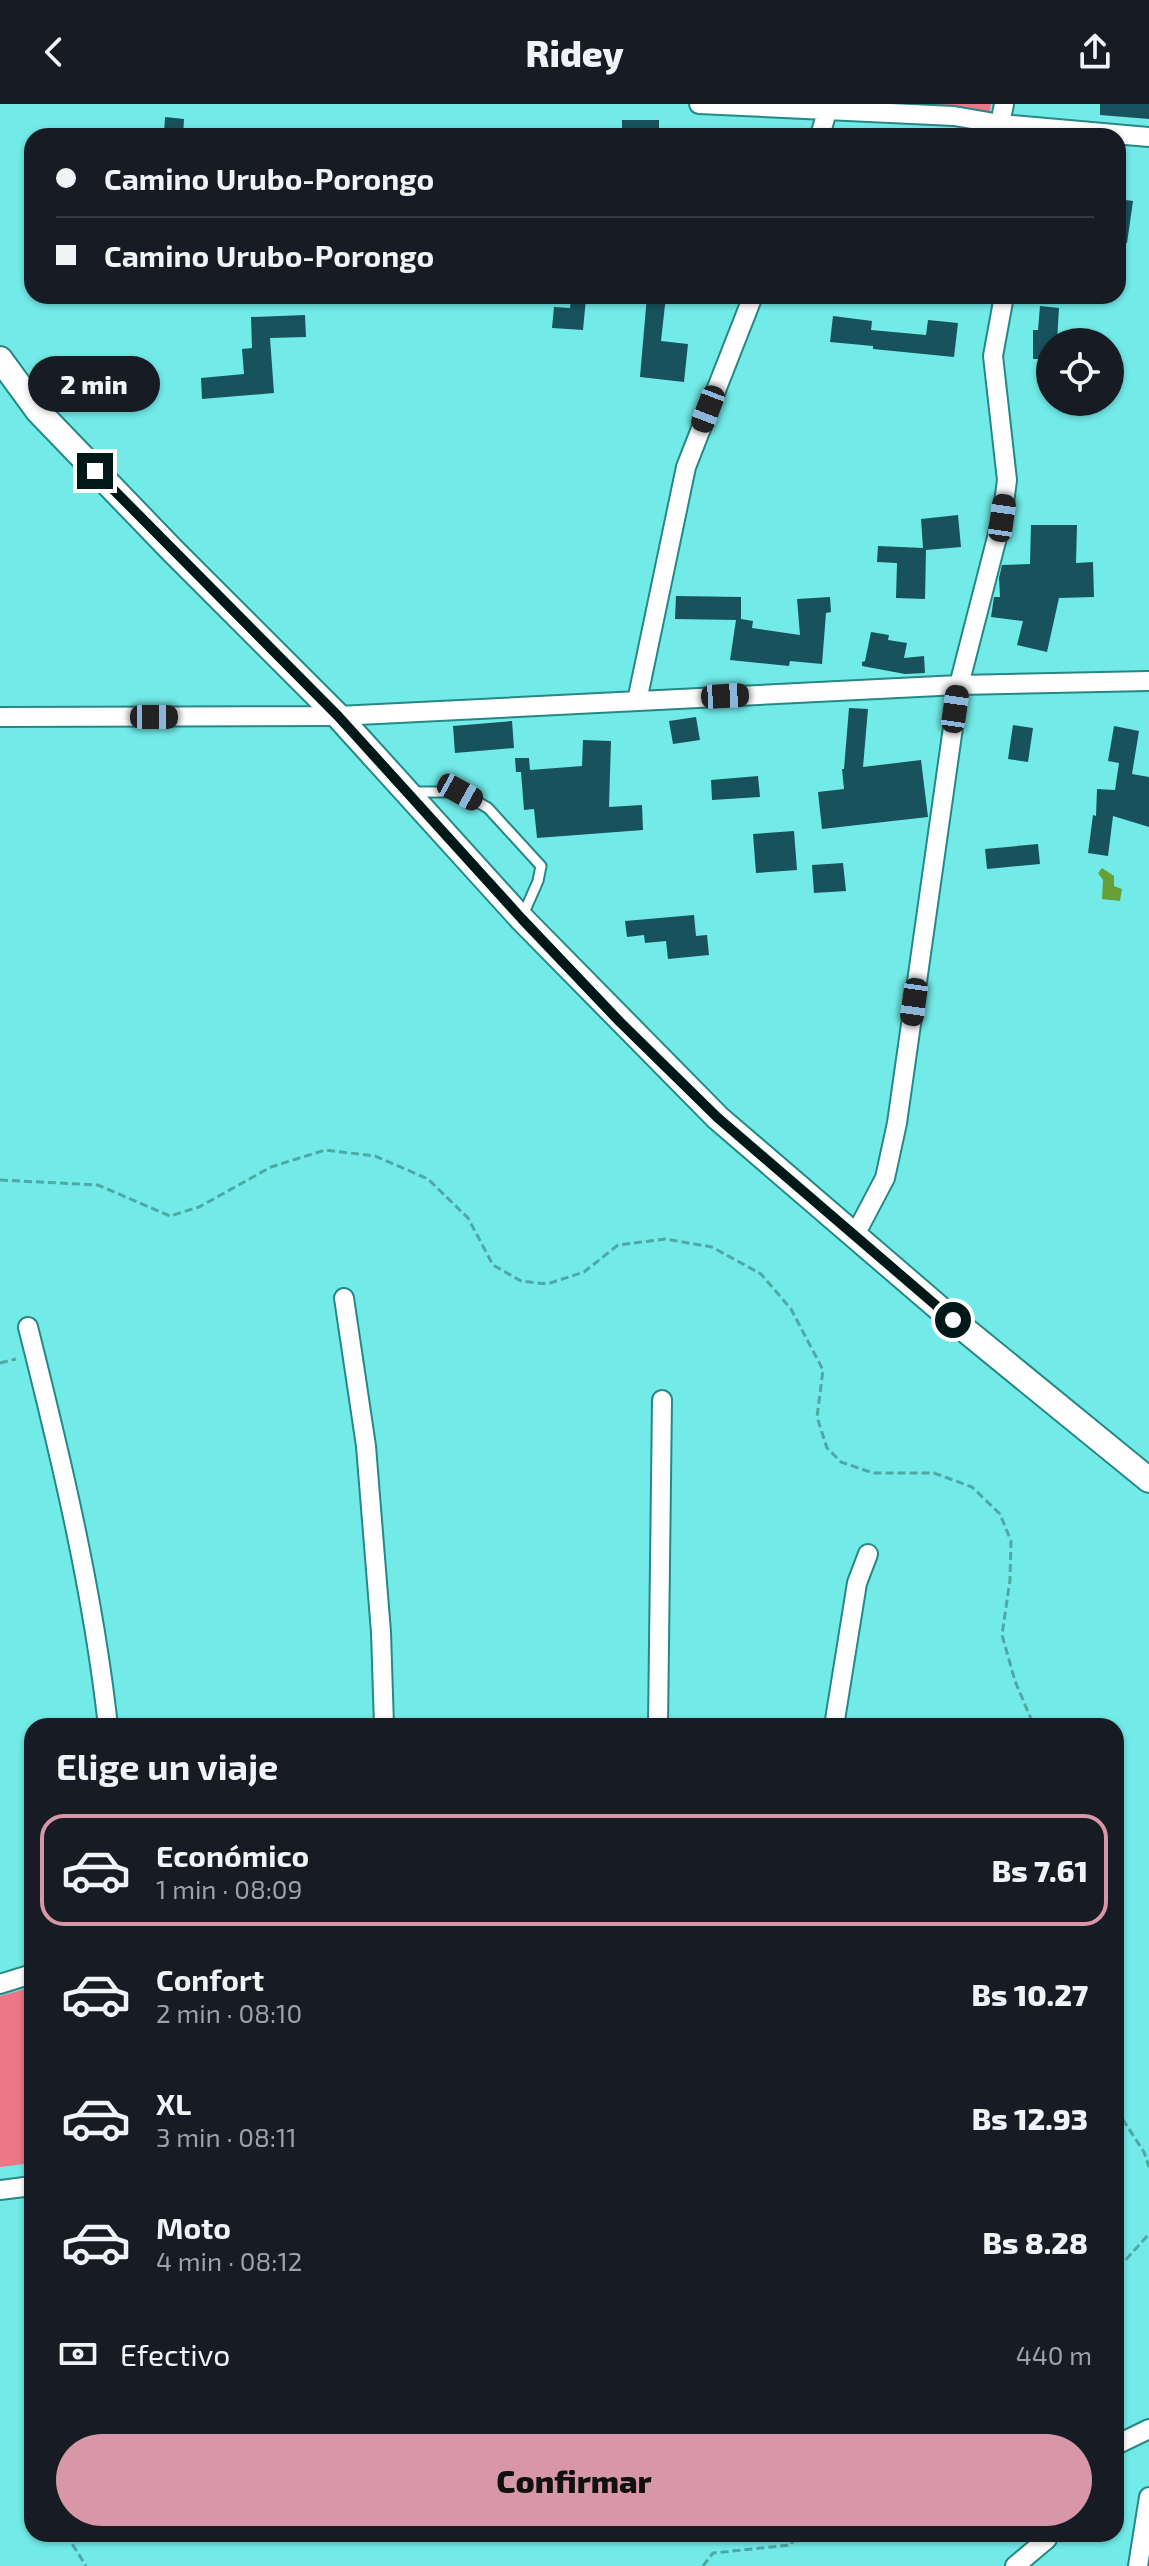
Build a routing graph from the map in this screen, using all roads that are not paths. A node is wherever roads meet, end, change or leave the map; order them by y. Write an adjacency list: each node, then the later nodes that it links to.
1 (699, 104): 3 (street)
2 (1004, 104): 4 (street)
3 (827, 111): 4 (street); 5 (street)
4 (1000, 124): 6 (street)
5 (822, 128)
6 (1021, 128)
7 (1126, 136): 8 (street)
8 (1149, 137)
9 (750, 304): 14 (street)
10 (1003, 304): 13 (street)
11 (0, 359): 15 (main road)
12 (1149, 681): 13 (street)
13 (959, 685): 14 (street); 19 (street)
14 (637, 701): 15 (street)
15 (338, 716): 16 (street); 17 (main road)
16 (0, 717)
17 (407, 792): 18 (main road); 18 (lane)
18 (522, 919): 19 (main road)
19 (855, 1235): 23 (main road)
20 (344, 1298): 26 (street)
21 (28, 1327): 25 (street)
22 (662, 1400): 27 (street)
23 (1149, 1480)
24 (868, 1554): 28 (street)
25 (107, 1718)
26 (384, 1718)
27 (658, 1718)
28 (835, 1718)
29 (24, 1976): 30 (street)
30 (0, 1984)
31 (24, 2187): 32 (street)
32 (0, 2190)
33 (1149, 2429): 34 (street)
34 (1124, 2441)
35 (1149, 2497): 38 (street)
36 (1043, 2542): 37 (street)
37 (1015, 2566)
38 (1138, 2566)

